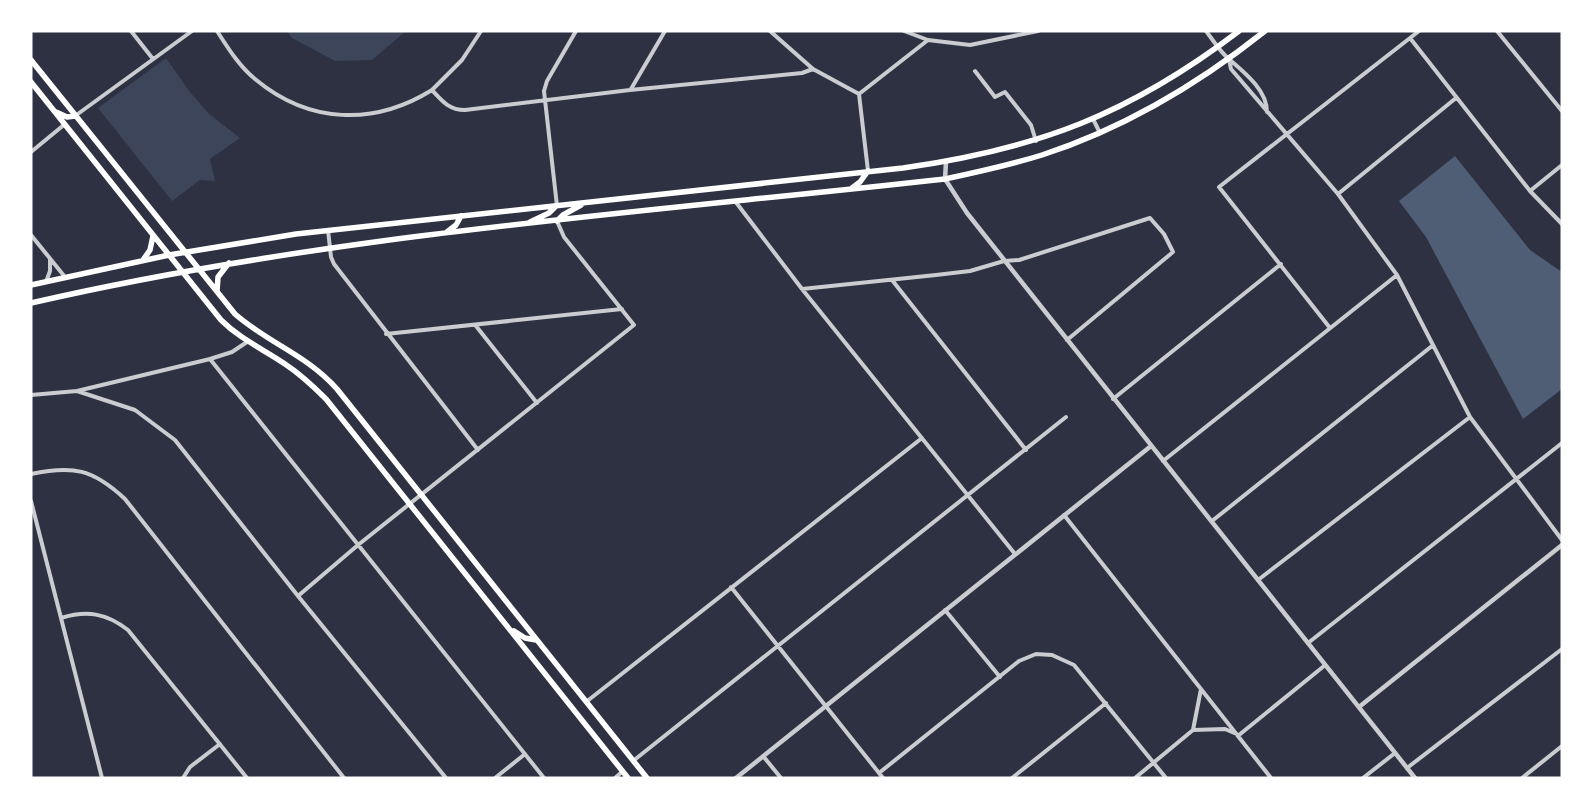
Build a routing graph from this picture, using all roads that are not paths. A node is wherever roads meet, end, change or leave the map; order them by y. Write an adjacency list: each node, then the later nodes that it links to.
1 (131, 31): 18 (street)
2 (192, 31): 18 (street)
3 (217, 31): 24 (street)
4 (481, 31): 24 (street)
5 (576, 31): 28 (street)
6 (666, 31): 25 (street)
7 (770, 31): 21 (street)
8 (904, 31): 16 (street)
9 (1038, 31): 16 (street)
10 (1206, 31): 17 (street)
11 (1239, 31): 17 (main road)
12 (1264, 31): 19 (main road)
13 (1419, 31): 15 (street)
14 (1497, 31): 30 (street)
15 (1410, 38): 27 (street); 35 (street)
16 (928, 40): 26 (street)
17 (1219, 47): 19 (street); 33 (main road)
18 (153, 59): 32 (street)
19 (1229, 59): 31 (street); 31 (street); 36 (main road)
20 (31, 60): 32 (main road)
21 (813, 69): 25 (street); 26 (street)
22 (975, 71): 37 (street)
23 (31, 82): 29 (main road)
24 (432, 90): 28 (street)
25 (630, 90): 28 (street)
26 (859, 94): 41 (street)
27 (1456, 98): 44 (street); 45 (street)
28 (545, 102): 48 (street)
29 (54, 111): 32 (main road); 34 (main road)
30 (1562, 111)
31 (1268, 112): 35 (street)
32 (75, 116): 58 (main road)
33 (1093, 119): 36 (street); 37 (main road)
34 (65, 124): 38 (street); 56 (main road)
35 (1287, 132): 45 (street); 64 (street)
36 (1100, 133): 42 (main road)
37 (1036, 141): 39 (main road)
38 (31, 152)
39 (946, 162): 41 (main road); 42 (street)
40 (1562, 165): 44 (street)
41 (868, 171): 43 (main road); 47 (main road)
42 (946, 178): 43 (main road); 62 (street)
43 (850, 189): 46 (main road)
44 (1530, 190): 52 (street)
45 (1338, 194): 67 (street)
46 (735, 201): 50 (main road); 72 (street)
47 (586, 202): 48 (main road); 50 (main road)
48 (557, 206): 49 (main road); 51 (main road)
49 (461, 216): 53 (main road); 54 (main road)
50 (557, 221): 51 (main road); 75 (street)
51 (526, 224): 54 (main road)
52 (1562, 224)
53 (328, 230): 57 (street); 58 (main road)
54 (445, 233): 57 (main road)
55 (31, 235): 60 (street)
56 (153, 236): 59 (main road); 61 (main road)
57 (330, 247): 63 (main road); 78 (street)
58 (186, 252): 59 (main road); 65 (main road)
59 (169, 255): 61 (main road); 66 (main road)
60 (50, 258): 68 (street); 70 (street)
61 (142, 261): 68 (main road)
62 (1004, 261): 69 (street); 79 (street); 79 (street)
63 (230, 263): 65 (main road); 73 (main road)
64 (1281, 264): 77 (street); 85 (street)
65 (199, 268): 66 (main road); 73 (main road)
66 (183, 271): 74 (main road); 80 (main road)
67 (1398, 275): 77 (street); 81 (street)
68 (65, 277): 70 (main road)
69 (892, 280): 72 (street); 93 (street)
70 (46, 282): 71 (main road)
71 (31, 285)
72 (802, 289): 89 (street)
73 (216, 291): 98 (main road)
74 (31, 303)
75 (622, 309): 76 (street); 86 (street)
76 (476, 326): 78 (street); 86 (street)
77 (1330, 328): 94 (street)
78 (386, 334): 92 (street)
79 (1067, 340): 85 (street)
80 (247, 342): 82 (street); 100 (main road)
81 (1432, 346): 88 (street); 102 (street)
82 (210, 359): 83 (street); 104 (street)
83 (77, 391): 84 (street); 109 (street)
84 (31, 396)
85 (1113, 398): 91 (street)
86 (537, 403): 92 (street)
87 (1066, 417): 93 (street)
88 (1470, 417): 96 (street); 107 (street)
89 (922, 438): 97 (street); 108 (street)
90 (1562, 443): 96 (street)
91 (1151, 446): 94 (street); 101 (street)
92 (478, 450): 98 (street)
93 (1026, 450): 97 (street)
94 (1163, 461): 102 (street)
95 (31, 474): 139 (street)
96 (1516, 479): 103 (street); 114 (street)
97 (968, 495): 106 (street); 115 (street)
98 (422, 496): 100 (street); 113 (main road)
99 (31, 501): 111 (street)
100 (411, 504): 104 (street); 112 (main road)
101 (1064, 514): 106 (street); 119 (street)
102 (1212, 521): 107 (street)
103 (1562, 540)
104 (358, 545): 109 (street); 129 (street)
105 (1562, 545): 123 (street)
106 (1014, 554): 110 (street)
107 (1258, 580): 114 (street)
108 (731, 587): 115 (street); 120 (street)
109 (298, 596): 140 (street)
110 (945, 610): 118 (street); 122 (street)
111 (61, 618): 126 (street); 136 (street)
112 (510, 629): 113 (main road); 134 (main road)
113 (536, 640): 120 (main road)
114 (1308, 642): 117 (street)
115 (778, 646): 122 (street); 131 (street)
116 (1562, 649): 133 (street)
117 (1324, 666): 123 (street); 125 (street)
118 (1000, 677): 121 (street); 135 (street)
119 (1201, 689): 124 (street); 125 (street)
120 (586, 702): 131 (main road)
121 (1106, 703): 132 (street); 149 (street)
122 (826, 706): 130 (street); 135 (street)
123 (1359, 707): 128 (street)
124 (1193, 730): 125 (street); 132 (street)
125 (1239, 735): 152 (street)
126 (220, 744): 137 (street); 138 (street)
127 (1562, 746): 155 (street)
128 (1395, 752): 133 (street); 153 (street)
129 (526, 754): 141 (street); 142 (street)
130 (763, 756): 146 (street); 147 (street)
131 (634, 761): 145 (main road)
132 (1154, 762): 150 (street); 151 (street)
133 (1407, 768): 154 (street)
134 (623, 771): 143 (street); 144 (main road)
135 (879, 773): 148 (street)
136 (102, 778)
137 (183, 778)
138 (247, 778)
139 (344, 778)
140 (446, 778)
141 (495, 778)
142 (544, 778)
143 (615, 778)
144 (628, 778)
145 (647, 778)
146 (736, 778)
147 (781, 778)
148 (883, 778)
149 (1012, 778)
150 (1135, 778)
151 (1166, 778)
152 (1271, 778)
153 (1363, 778)
154 (1415, 778)
155 (1522, 778)

